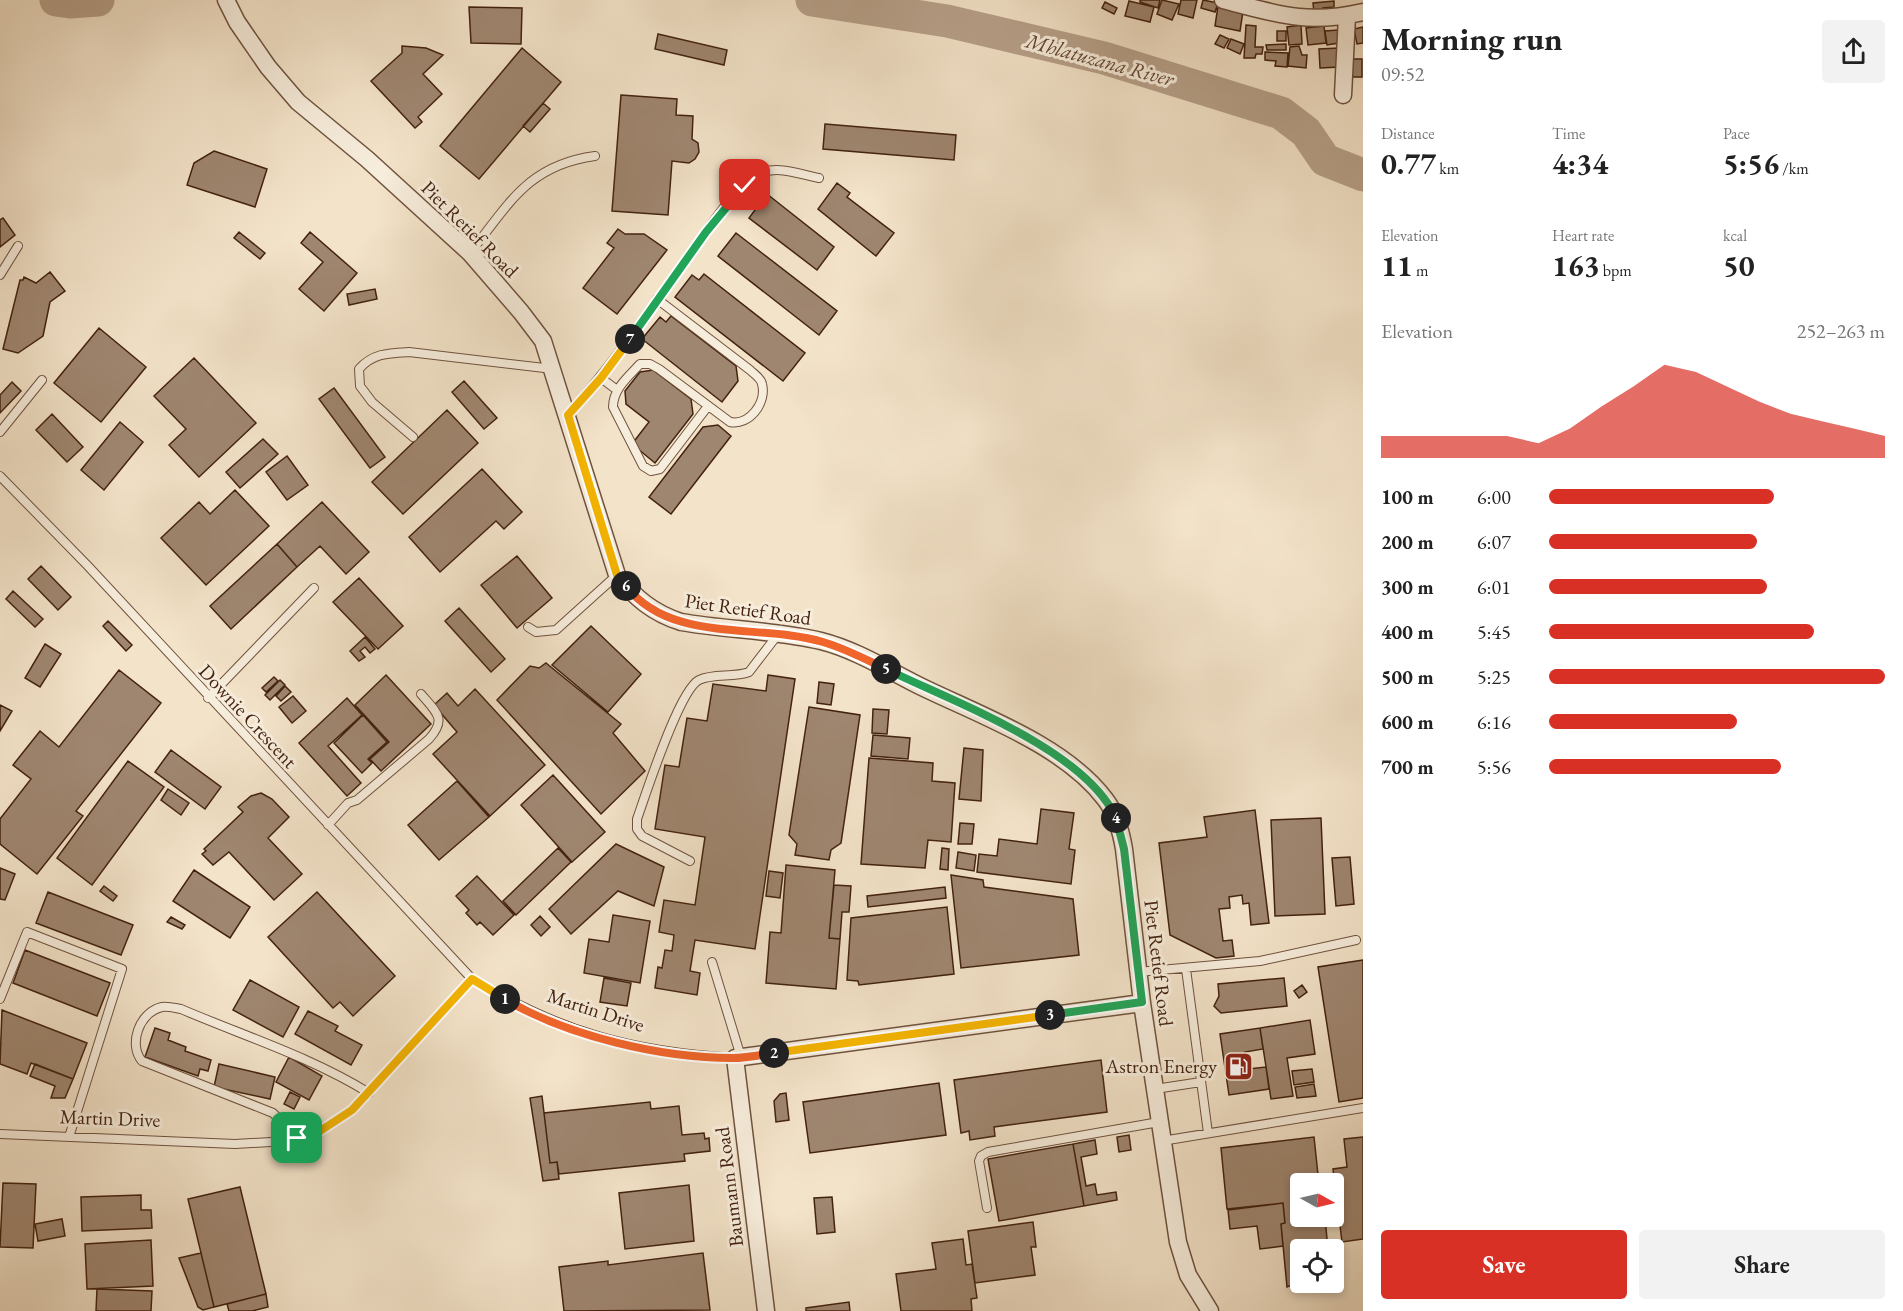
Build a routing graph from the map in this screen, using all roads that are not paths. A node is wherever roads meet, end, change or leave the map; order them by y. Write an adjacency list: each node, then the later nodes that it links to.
1 (226, 0): 8 (street, Piet Retief Road)
2 (1223, 0): 3 (street)
3 (1355, 14): 4 (street)
4 (1343, 95)
5 (595, 156): 8 (lane)
6 (819, 177): 10 (lane)
7 (18, 246): 9 (lane)
8 (470, 253): 11 (street, Piet Retief Road)
9 (0, 275)
10 (657, 299): 12 (lane); 15 (lane)
11 (554, 369): 16 (street, Piet Retief Road); 18 (lane)
12 (601, 378): 14 (lane); 16 (lane)
13 (42, 380): 17 (lane)
14 (616, 390): 15 (lane); 15 (lane)
15 (708, 406)
16 (568, 415): 20 (street, Piet Retief Road)
17 (0, 432)
18 (413, 436)
19 (0, 476): 25 (lane, Downie Crescent)
20 (617, 575): 22 (lane); 23 (street, Piet Retief Road)
21 (314, 588): 25 (lane)
22 (528, 627)
23 (780, 633): 27 (lane); 31 (street, Piet Retief Road)
24 (421, 694): 26 (lane)
25 (208, 698): 26 (lane, Downie Crescent)
26 (328, 825): 32 (lane, Downie Crescent)
27 (690, 861)
28 (1356, 940): 30 (lane)
29 (712, 962): 35 (lane)
30 (1186, 969): 31 (lane); 36 (lane)
31 (1138, 972): 34 (street, Piet Retief Road)
32 (472, 979): 35 (lane, Martin Drive); 38 (lane, Martin Drive)
33 (0, 999): 43 (lane)
34 (1142, 1002): 35 (street, Martin Drive); 37 (street, Piet Retief Road)
35 (738, 1058): 47 (street, Baumann Road)
36 (1201, 1082): 37 (lane); 41 (lane)
37 (1155, 1089): 40 (street, Piet Retief Road)
38 (369, 1093): 44 (lane, Martin Drive); 44 (lane)
39 (1363, 1108): 41 (lane)
40 (1159, 1122): 45 (street, Piet Retief Road); 46 (lane)
41 (1208, 1133): 45 (lane)
42 (0, 1134): 43 (lane, Martin Drive)
43 (69, 1137): 44 (lane, Martin Drive)
44 (297, 1138)
45 (1162, 1141): 48 (street, Piet Retief Road)
46 (987, 1208)
47 (765, 1311)
48 (1210, 1311)

